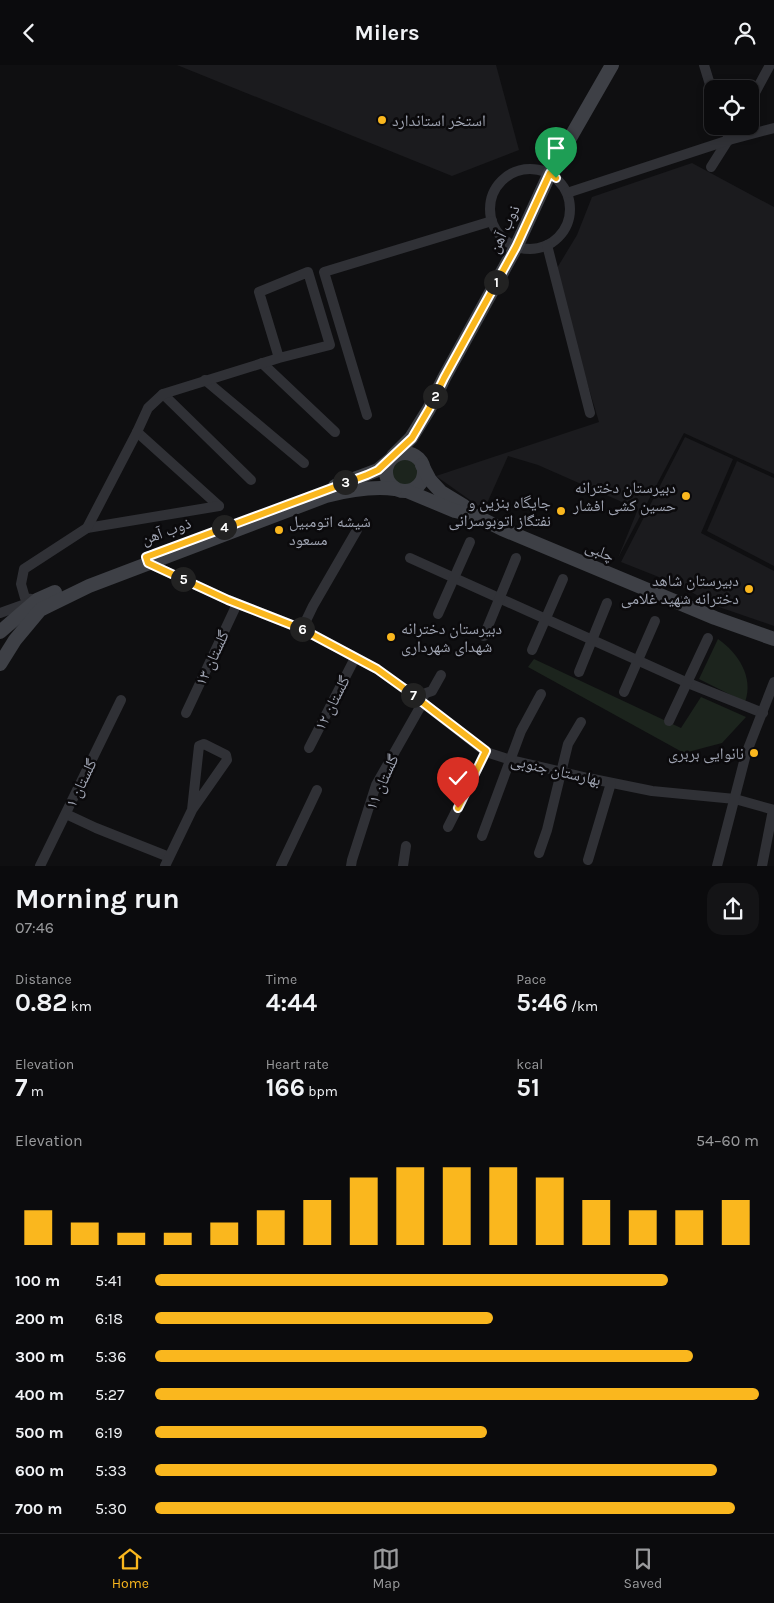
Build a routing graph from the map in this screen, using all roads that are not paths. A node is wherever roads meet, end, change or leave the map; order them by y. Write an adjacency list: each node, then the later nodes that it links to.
1 (612, 65): 11 (main road, ذوب آهن)
2 (704, 65): 4 (street)
3 (770, 65): 5 (street)
4 (709, 80)
5 (759, 85)
6 (774, 127): 9 (street)
7 (728, 135): 9 (street)
8 (732, 135): 9 (street)
9 (729, 140): 10 (street); 12 (street)
10 (711, 167)
11 (550, 173): 12 (street); 13 (street); 15 (main road, ذوب آهن)
12 (567, 193): 14 (street)
13 (492, 221): 15 (street); 21 (street)
14 (547, 245): 15 (street); 20 (street)
15 (516, 247): 24 (main road, ذوب آهن)
16 (279, 358): 16 (street); 17 (street)
17 (262, 363): 18 (street); 23 (street)
18 (205, 380): 19 (street); 25 (street)
19 (163, 395): 22 (street); 27 (street)
20 (590, 413)
21 (367, 415)
22 (137, 431): 30 (street); 30 (street)
23 (335, 432)
24 (391, 458): 26 (main road); 28 (main road); 35 (main road, ذوب آهن)
25 (304, 463)
26 (422, 465): 28 (main road); 29 (main road)
27 (251, 480)
28 (401, 490): 29 (main road); 35 (main road, ذوب آهن)
29 (470, 513): 50 (main road, چلبی)
30 (87, 528): 41 (street)
31 (357, 530): 46 (street)
32 (470, 542): 36 (street)
33 (410, 558): 36 (street)
34 (516, 558): 38 (street)
35 (147, 560): 40 (street, بهارستان جنوبی); 41 (main road, ذوب آهن)
36 (454, 578): 38 (street); 43 (street)
37 (563, 579): 44 (street)
38 (500, 599): 44 (street); 48 (street)
39 (608, 603): 51 (street)
40 (237, 604): 46 (street, بهارستان جنوبی); 64 (street, گلستان ۱۳)
41 (38, 605): 42 (street); 47 (main road); 55 (main road)
42 (0, 613)
43 (438, 614)
44 (546, 619): 51 (street); 52 (street)
45 (656, 621): 54 (street)
46 (302, 629): 53 (street, بهارستان جنوبی)
47 (0, 631)
48 (484, 636)
49 (708, 638): 59 (street)
50 (774, 639)
51 (592, 640): 54 (street); 56 (street)
52 (532, 649)
53 (355, 658): 63 (street, بهارستان جنوبی); 68 (street, گلستان ۱۲)
54 (638, 661): 59 (street); 60 (street)
55 (0, 664)
56 (579, 672)
57 (441, 675): 63 (street)
58 (774, 682): 65 (street)
59 (688, 683): 65 (street); 66 (street)
60 (624, 692)
61 (541, 694): 70 (street)
62 (121, 700): 77 (street, گلستان ۱)
63 (421, 701): 69 (street, بهارستان جنوبی); 86 (street, گلستان ۱۱)
64 (186, 713)
65 (763, 713): 74 (street)
66 (670, 721)
67 (581, 722): 71 (street)
68 (309, 748)
69 (486, 751): 70 (street, بهارستان جنوبی); 78 (street)
70 (510, 760): 71 (street, بهارستان جنوبی); 79 (street)
71 (560, 771): 72 (street, بهارستان جنوبی); 81 (street)
72 (611, 783): 74 (street, بهارستان جنوبی); 82 (street)
73 (318, 790): 85 (street)
74 (735, 799): 76 (street, بهارستان جنوبی); 88 (street)
75 (192, 810): 75 (street); 83 (street)
76 (774, 810): 89 (street)
77 (66, 814): 83 (street); 84 (street, گلستان ۱)
78 (448, 827)
79 (482, 836)
80 (406, 846): 87 (street)
81 (539, 853)
82 (588, 860)
83 (167, 861)
84 (40, 865)
85 (281, 865)
86 (351, 865)
87 (403, 865)
88 (717, 865)
89 (762, 865)

